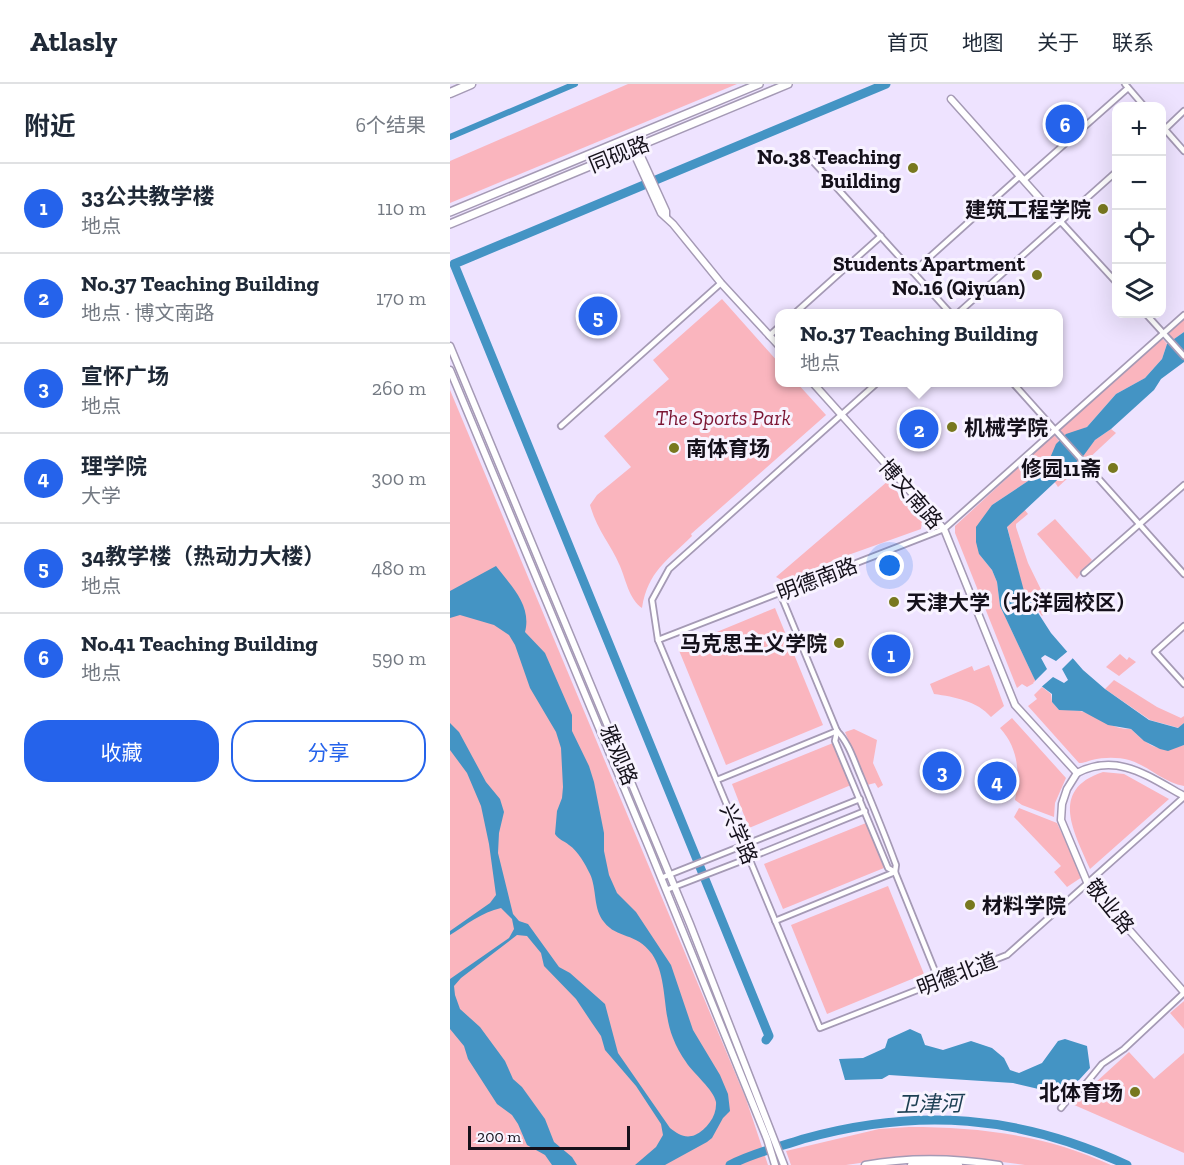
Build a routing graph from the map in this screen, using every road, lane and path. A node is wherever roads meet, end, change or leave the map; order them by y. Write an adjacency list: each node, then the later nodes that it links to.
1 (471, 84): 5 (highway)
2 (759, 84): 11 (main road, 同砚路)
3 (788, 84): 12 (main road, 同砚路)
4 (1126, 86): 7 (street); 16 (street)
5 (450, 93)
6 (951, 99): 16 (main road)
7 (1140, 102)
8 (1184, 111): 9 (street)
9 (1166, 126)
10 (1166, 133): 13 (street)
11 (631, 138): 12 (main road); 17 (main road, 同砚路)
12 (635, 148): 19 (main road, 同砚路); 23 (main road)
13 (1184, 151)
14 (809, 157): 20 (street)
15 (1112, 176): 18 (street)
16 (1022, 178): 18 (main road); 21 (street)
17 (450, 212)
18 (1061, 222): 22 (street); 26 (street)
19 (450, 224)
20 (881, 236): 21 (street); 24 (street)
21 (914, 273): 25 (street)
22 (1112, 278)
23 (721, 283): 31 (main road); 40 (street)
24 (800, 309)
25 (946, 309)
26 (963, 309)
27 (1184, 315): 30 (street, 明德南路)
28 (1150, 318): 30 (street)
29 (775, 331): 31 (street)
30 (1164, 333): 34 (street); 41 (street, 明德南路)
31 (769, 336): 32 (main road)
32 (775, 342)
33 (450, 346): 60 (main road, 雅观路)
34 (1184, 356)
35 (450, 370): 61 (main road, 雅观路)
36 (817, 387): 39 (main road, 博文南路)
37 (873, 387): 39 (street, 兴学路)
38 (1016, 387): 41 (street)
39 (842, 415): 44 (main road, 博文南路); 49 (street, 兴学路)
40 (561, 426)
41 (1055, 431): 43 (street); 44 (street, 明德南路)
42 (1184, 485): 43 (street)
43 (1139, 524): 45 (street); 46 (street)
44 (944, 529): 47 (street, 明德南路); 52 (main road, 博文南路)
45 (1084, 573)
46 (1184, 574)
47 (780, 593): 49 (street, 明德南路); 51 (street)
48 (1184, 626): 50 (street)
49 (658, 640): 53 (street, 兴学路)
50 (1184, 684)
51 (837, 732): 53 (street); 55 (street); 59 (street)
52 (1077, 773): 54 (main road); 62 (main road, 敬业路)
53 (717, 780): 57 (street, 兴学路)
54 (1184, 796): 62 (street, 明德北道)
55 (860, 799): 56 (street); 57 (street)
56 (865, 811): 58 (street); 59 (street)
57 (744, 845): 58 (street, 兴学路); 60 (street)
58 (749, 858): 63 (street); 65 (street, 兴学路)
59 (895, 872): 65 (street); 66 (street)
60 (669, 875): 61 (street); 63 (main road, 雅观路)
61 (661, 879): 64 (main road, 雅观路)
62 (1087, 882): 66 (street, 明德北道); 67 (main road, 敬业路)
63 (674, 886): 64 (street); 71 (main road, 雅观路)
64 (666, 890): 70 (main road, 雅观路)
65 (775, 921): 68 (street, 兴学路)
66 (939, 981): 68 (street, 明德北道)
67 (1184, 992): 69 (street)
68 (820, 1028)
69 (1061, 1108)
70 (774, 1162)
71 (784, 1165)
72 (865, 1165): 75 (main road)
73 (910, 1165): 74 (main road)
74 (959, 1165)
75 (999, 1165)

